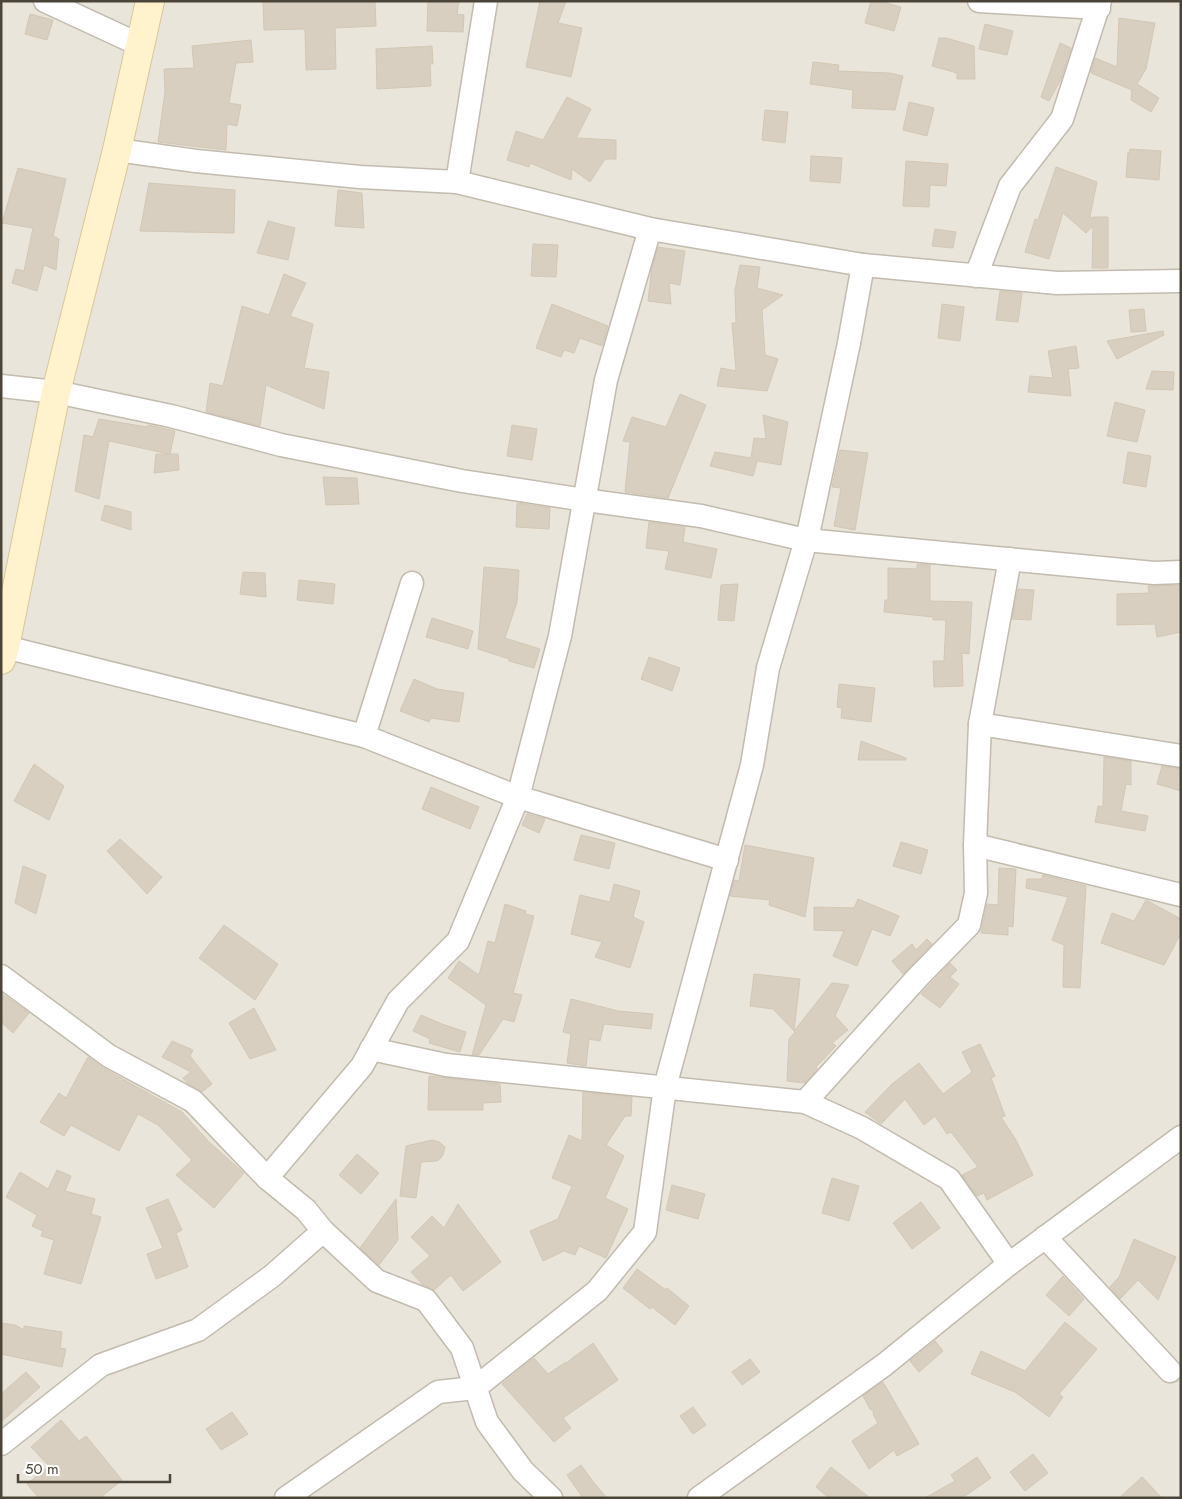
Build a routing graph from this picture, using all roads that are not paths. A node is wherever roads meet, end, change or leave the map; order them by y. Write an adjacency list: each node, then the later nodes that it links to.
1 (45, 1): 6 (street)
2 (150, 1): 6 (street)
3 (486, 1): 8 (street)
4 (978, 1): 5 (street)
5 (1100, 4): 11 (street)
6 (140, 45): 7 (street)
7 (117, 150): 8 (street); 14 (street)
8 (458, 182): 9 (street)
9 (650, 229): 10 (street); 15 (street)
10 (863, 265): 11 (street); 16 (street)
11 (976, 276): 12 (street)
12 (1181, 281)
13 (1, 386): 14 (street)
14 (56, 392): 15 (street); 20 (street)
15 (585, 500): 16 (street); 24 (street)
16 (806, 540): 17 (street); 26 (street)
17 (1010, 559): 18 (street); 21 (street)
18 (1181, 572)
19 (412, 583): 22 (street)
20 (3, 653): 22 (street)
21 (980, 724): 23 (street); 25 (street)
22 (364, 736): 24 (street)
23 (1181, 756)
24 (518, 797): 26 (street); 29 (street)
25 (975, 845): 27 (street); 31 (street)
26 (727, 860): 30 (street)
27 (1181, 895)
28 (1, 976): 33 (street)
29 (371, 1049): 30 (street); 33 (street)
30 (665, 1087): 31 (street); 38 (street)
31 (805, 1102): 36 (street)
32 (1181, 1136): 35 (street)
33 (267, 1178): 34 (street)
34 (323, 1231): 38 (street); 39 (street)
35 (1045, 1237): 36 (street); 37 (street)
36 (1009, 1264): 42 (street)
37 (1170, 1372)
38 (475, 1388): 40 (street); 41 (street)
39 (1, 1444)
40 (286, 1498)
41 (551, 1498)
42 (699, 1498)

